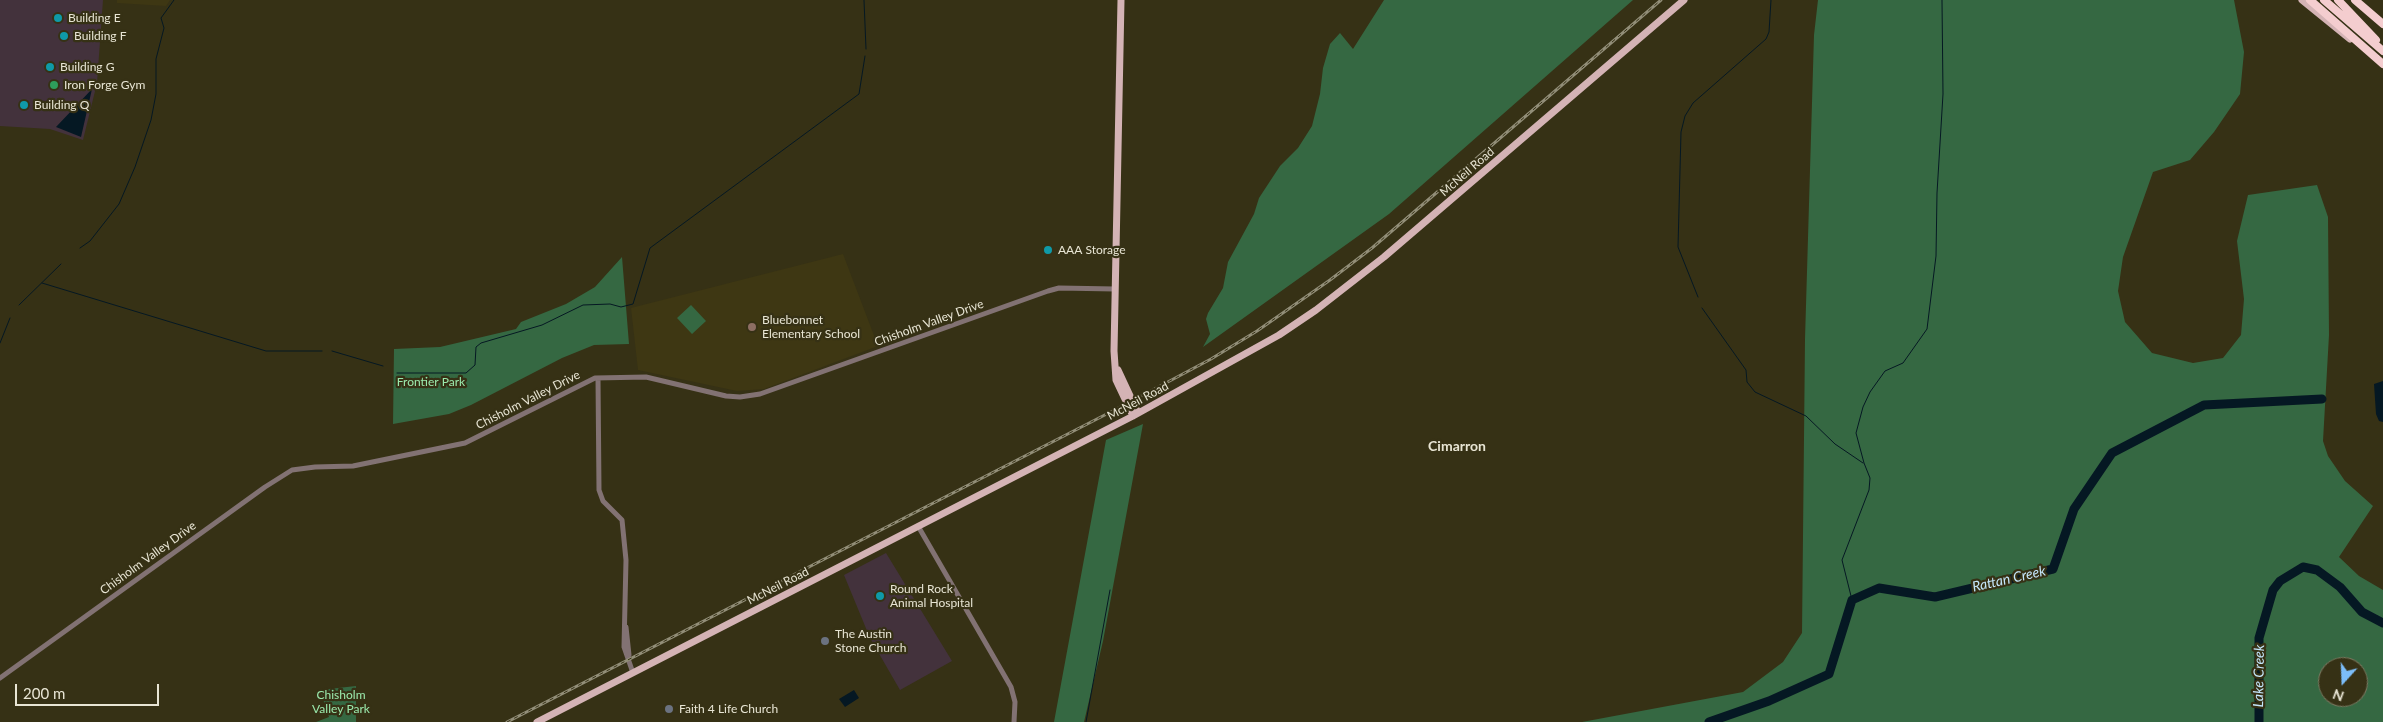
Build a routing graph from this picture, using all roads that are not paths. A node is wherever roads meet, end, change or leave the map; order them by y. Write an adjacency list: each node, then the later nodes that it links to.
1 (1121, 0): 12 (main road)
2 (1684, 0): 14 (main road, McNeil Road)
3 (2302, 0): 11 (main road)
4 (2310, 0): 11 (highway)
5 (2324, 0): 10 (highway)
6 (2338, 0): 9 (highway)
7 (2355, 0): 8 (highway)
8 (2383, 24)
9 (2383, 46)
10 (2383, 51)
11 (2383, 65)
12 (1115, 289): 13 (street, Chisholm Valley Drive); 14 (main road)
13 (598, 378): 16 (street); 17 (street, Chisholm Valley Drive)
14 (1135, 415): 15 (main road, McNeil Road)
15 (918, 526): 16 (main road, McNeil Road); 19 (street)
16 (633, 673): 18 (main road, McNeil Road)
17 (0, 678)
18 (537, 722)
19 (1014, 722)

